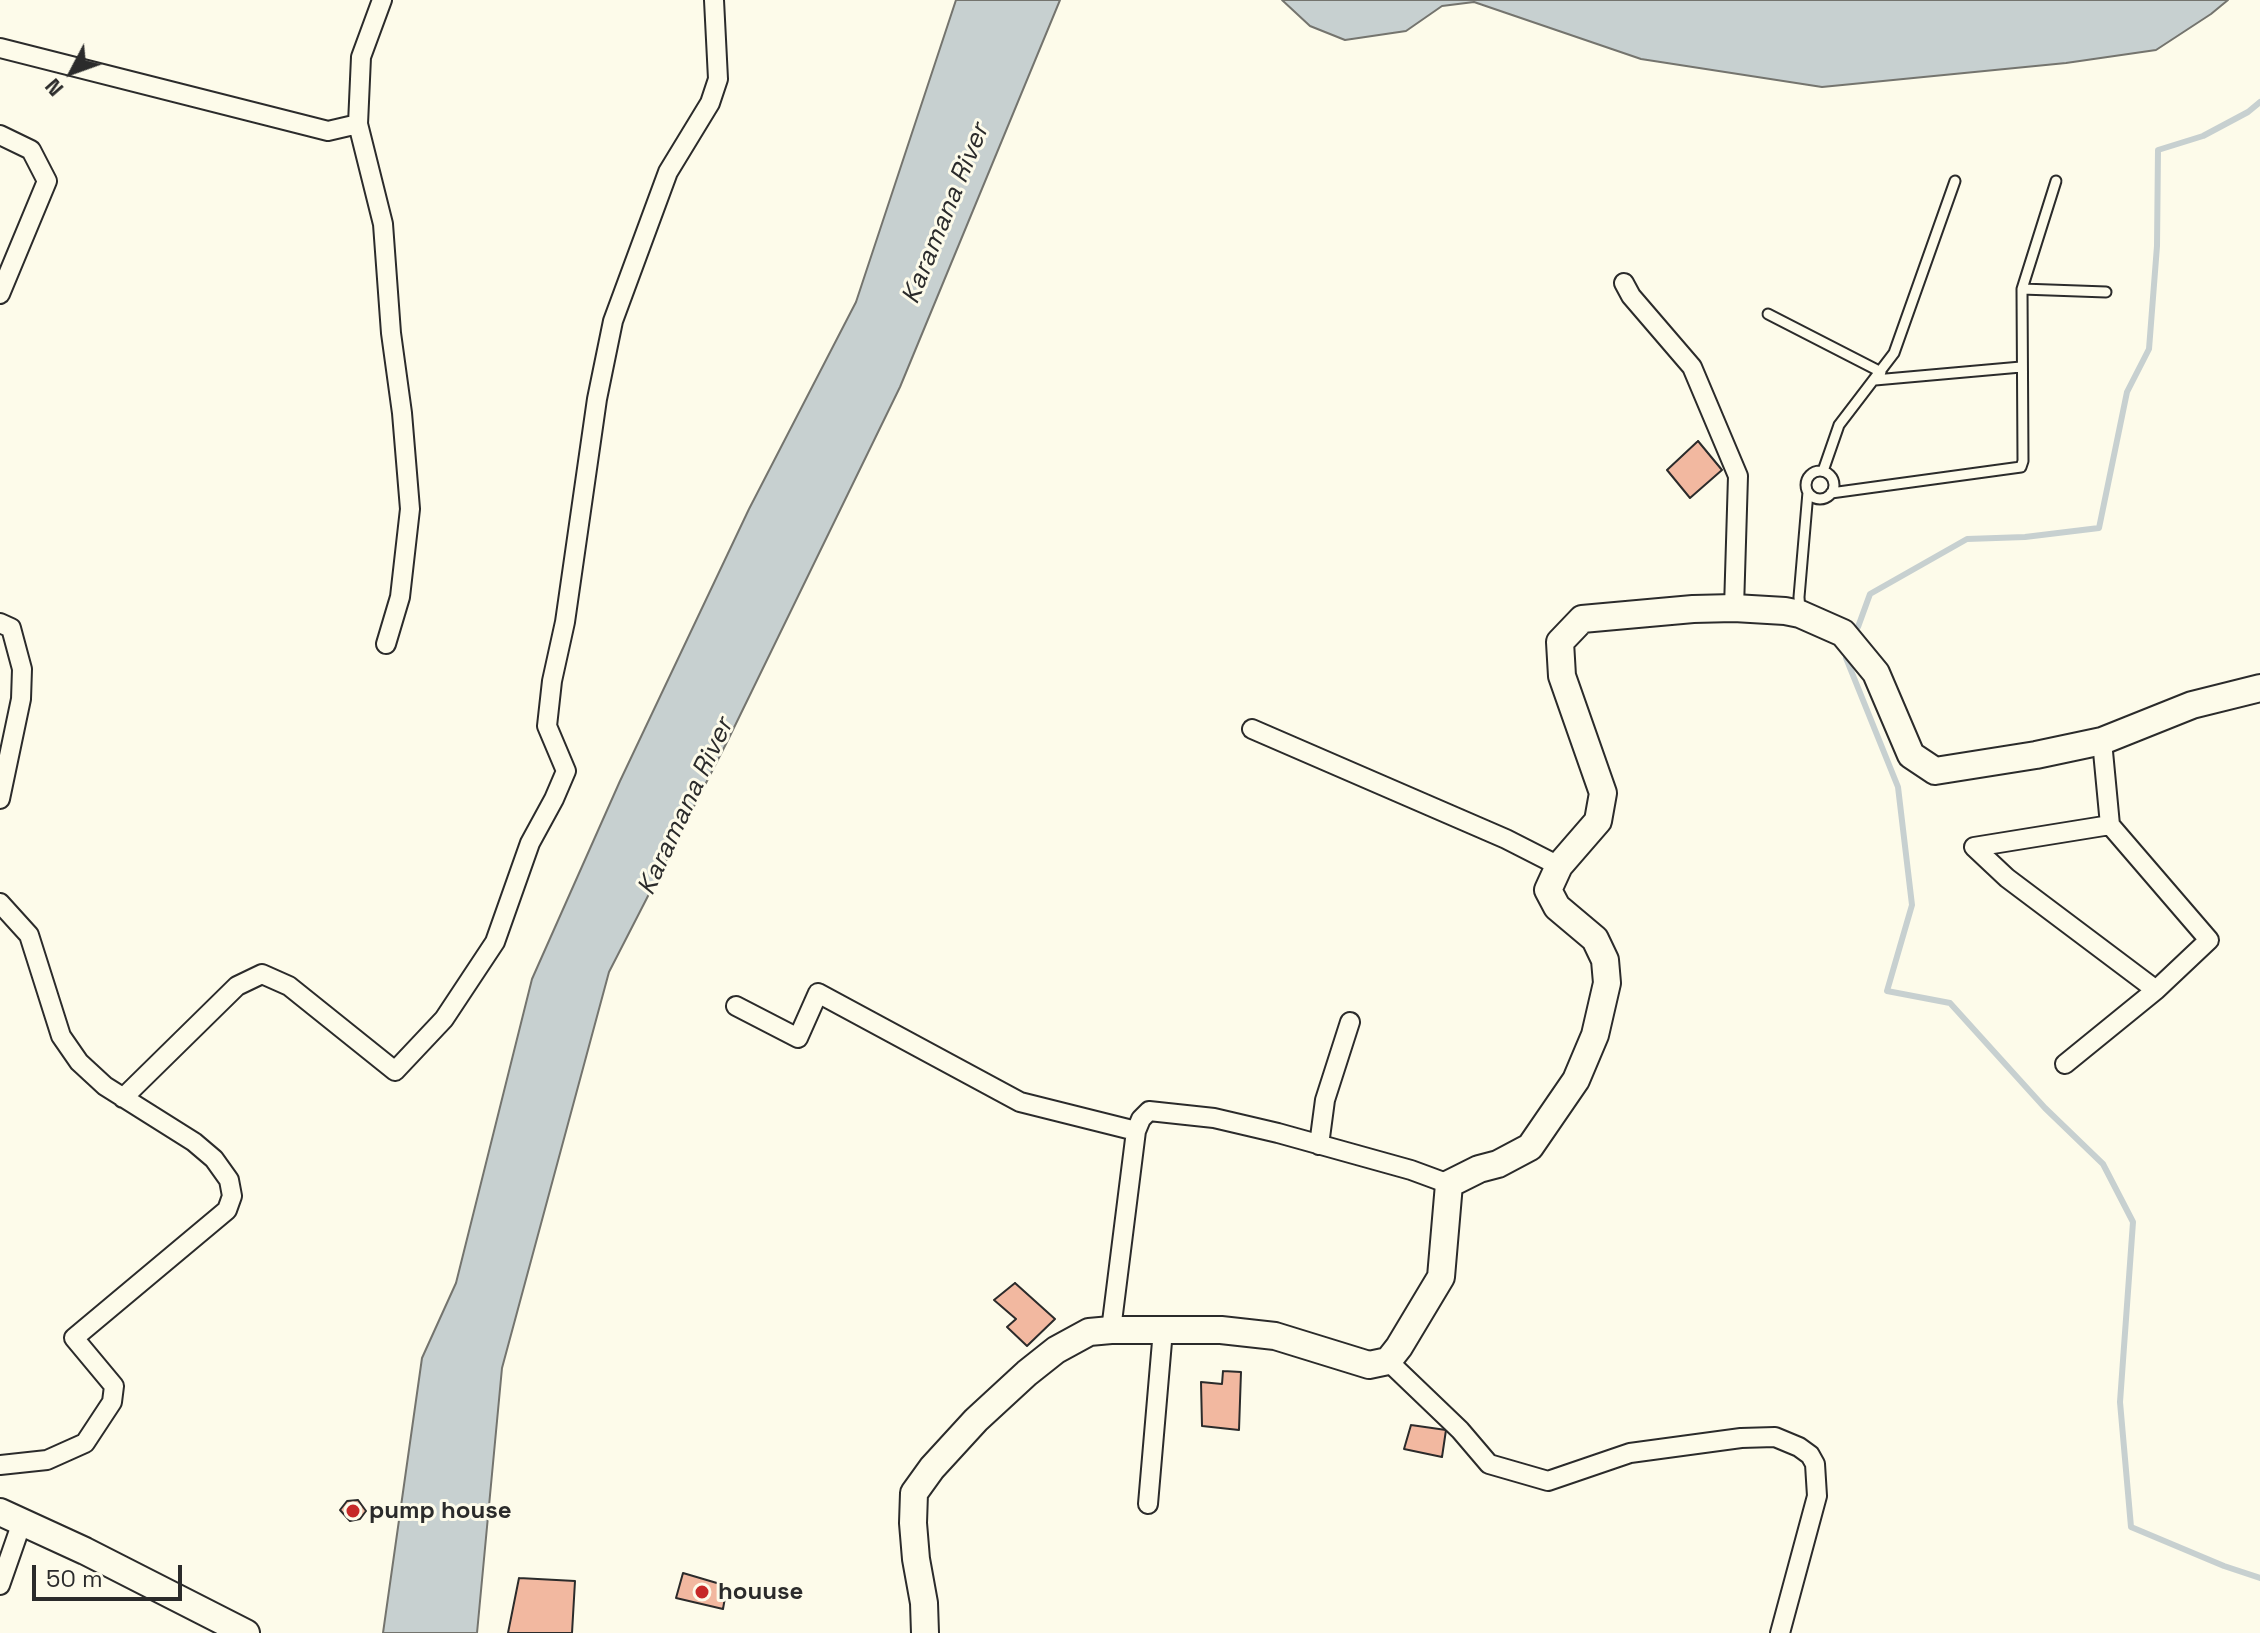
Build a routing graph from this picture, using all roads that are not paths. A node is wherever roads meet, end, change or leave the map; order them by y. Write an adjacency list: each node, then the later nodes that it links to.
1 (382, 0): 4 (street)
2 (714, 0): 33 (street)
3 (0, 48): 4 (street)
4 (358, 124): 21 (street)
5 (0, 135): 11 (street)
6 (1955, 181): 14 (lane)
7 (2056, 181): 9 (lane)
8 (1624, 283): 18 (street)
9 (2022, 289): 10 (lane); 13 (lane)
10 (2106, 292)
11 (0, 294)
12 (1768, 314): 14 (lane)
13 (2021, 367): 14 (lane); 17 (lane)
14 (1878, 376): 15 (lane)
15 (1823, 471): 16 (lane); 17 (lane)
16 (1808, 492): 17 (lane); 19 (lane)
17 (1831, 493)
18 (1734, 608): 19 (street); 27 (street)
19 (1800, 614): 24 (street)
20 (0, 623): 25 (street)
21 (386, 644)
22 (2260, 688): 24 (street)
23 (1252, 729): 27 (street)
24 (2102, 741): 26 (street)
25 (0, 799)
26 (2110, 825): 29 (street); 29 (street)
27 (1559, 866): 36 (street)
28 (0, 903): 33 (street)
29 (2156, 990): 32 (street)
30 (736, 1006): 34 (street)
31 (1350, 1022): 35 (street)
32 (2065, 1064)
33 (123, 1098): 40 (street)
34 (1136, 1131): 35 (street); 37 (street)
35 (1319, 1145): 36 (street)
36 (1449, 1184): 39 (street)
37 (1111, 1330): 38 (street); 45 (street)
38 (1163, 1330): 39 (street); 41 (street)
39 (1388, 1361): 46 (street)
40 (0, 1465)
41 (1148, 1504)
42 (11, 1517): 43 (street); 44 (street)
43 (0, 1585)
44 (246, 1633)
45 (925, 1633)
46 (1780, 1633)

